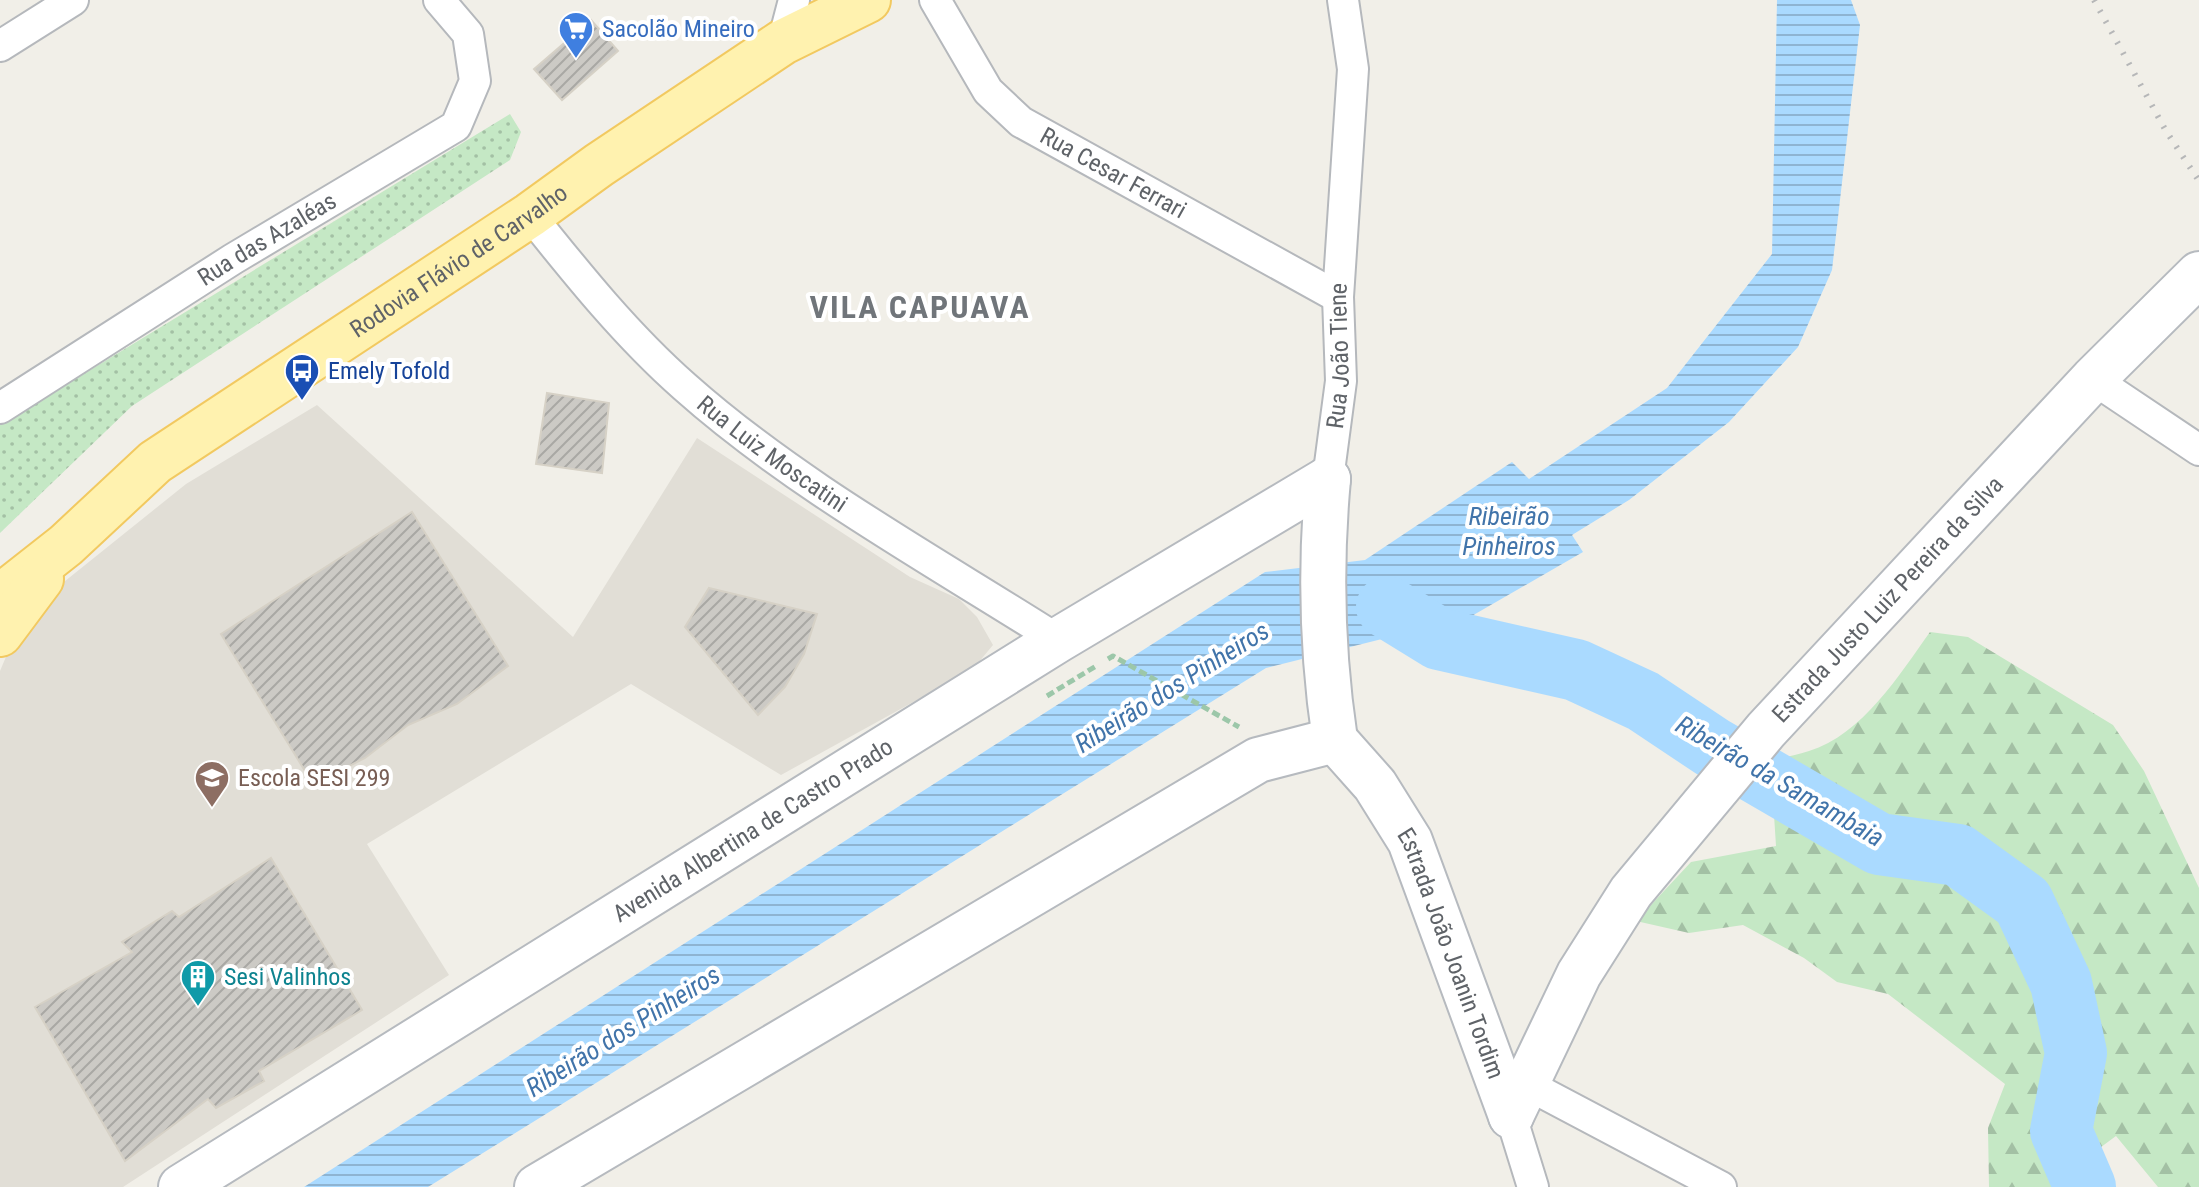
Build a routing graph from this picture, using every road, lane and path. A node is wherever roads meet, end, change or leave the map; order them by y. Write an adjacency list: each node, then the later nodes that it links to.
1 (73, 0): 9 (street)
2 (439, 0): 14 (street, Rua das Azaléas)
3 (794, 0): 8 (street)
4 (830, 0): 8 (main road)
5 (868, 0): 8 (main road, Rodovia Flávio de Carvalho)
6 (935, 0): 12 (street, Rua Cesar Ferrari)
7 (1343, 0): 12 (street, Rua João Tiene)
8 (783, 42): 10 (main road, Rodovia Flávio de Carvalho)
9 (0, 46)
10 (530, 215): 17 (main road, Rodovia Flávio de Carvalho); 20 (street, Rua Luiz Moscatini)
11 (2199, 274): 13 (main road, Estrada Justo Luiz Pereira da Silva)
12 (1338, 297): 16 (street, Rua João Tiene)
13 (2093, 379): 15 (street); 24 (main road, Estrada Justo Luiz Pereira da Silva)
14 (0, 408)
15 (2199, 450)
16 (1328, 479): 20 (main road, Avenida Albertina de Castro Prado); 22 (main road, Rua João Tiene)
17 (66, 545): 18 (main road, Rodovia Flávio de Carvalho); 19 (main road, Rodovia Flávio de Carvalho)
18 (0, 597)
19 (0, 634)
20 (1058, 640): 25 (main road, Avenida Albertina de Castro Prado)
21 (1113, 656): 23 (path)
22 (1332, 725): 24 (main road, Estrada João Joanin Tordim); 26 (main road)
23 (1249, 728)
24 (1520, 1100): 27 (street, Estrada João Joanin Tordim); 28 (street)
25 (181, 1187)
26 (537, 1187)
27 (1533, 1187)
28 (1721, 1187)

